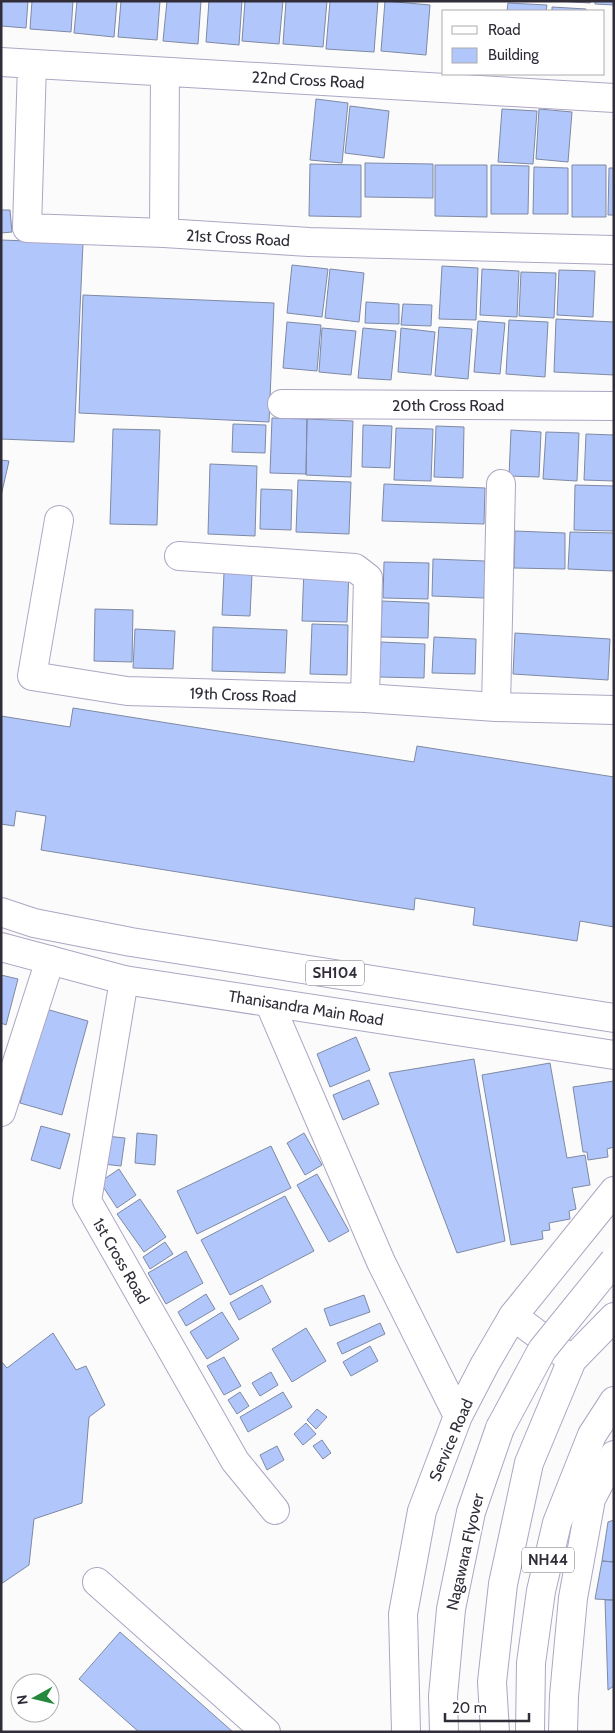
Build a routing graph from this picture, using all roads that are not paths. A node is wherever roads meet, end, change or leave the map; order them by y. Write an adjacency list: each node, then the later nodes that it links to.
1 (1, 62): 2 (main road, 22nd Cross Road)
2 (32, 64): 3 (main road, 22nd Cross Road); 5 (main road, 21st Cross Road)
3 (165, 72): 4 (main road, 22nd Cross Road); 5 (main road)
4 (614, 98)
5 (164, 234): 6 (main road, 21st Cross Road)
6 (614, 250)
7 (282, 404): 8 (main road, 20th Cross Road)
8 (614, 406)
9 (501, 484): 13 (main road)
10 (59, 520): 12 (main road, 19th Cross Road)
11 (179, 556): 12 (main road)
12 (365, 698): 13 (main road, 19th Cross Road)
13 (496, 707): 14 (main road, 19th Cross Road)
14 (614, 710)
15 (1, 912): 20 (main road, SH104)
16 (1, 947): 17 (main road, Thanisandra Main Road / SH104)
17 (50, 960): 18 (main road, Thanisandra Main Road / SH104); 22 (main road)
18 (124, 980): 19 (main road, Thanisandra Main Road / SH104); 31 (main road, 1st Cross Road)
19 (269, 1002): 21 (main road, Thanisandra Main Road / SH104); 29 (main road)
20 (614, 1018)
21 (614, 1055)
22 (1, 1112)
23 (614, 1191): 25 (main road, Service Road)
24 (614, 1261): 35 (main road, Nagawara Flyover, bridge)
25 (513, 1316): 27 (main road); 29 (main road, Service Road)
26 (614, 1317): 27 (main road)
27 (572, 1360): 36 (main road)
28 (614, 1402): 37 (main road, NH44)
29 (458, 1416): 34 (main road, Service Road)
30 (614, 1456): 38 (main road)
31 (275, 1510)
32 (97, 1582): 33 (main road)
33 (266, 1732)
34 (406, 1732)
35 (444, 1732)
36 (495, 1732)
37 (530, 1732)
38 (563, 1732)

